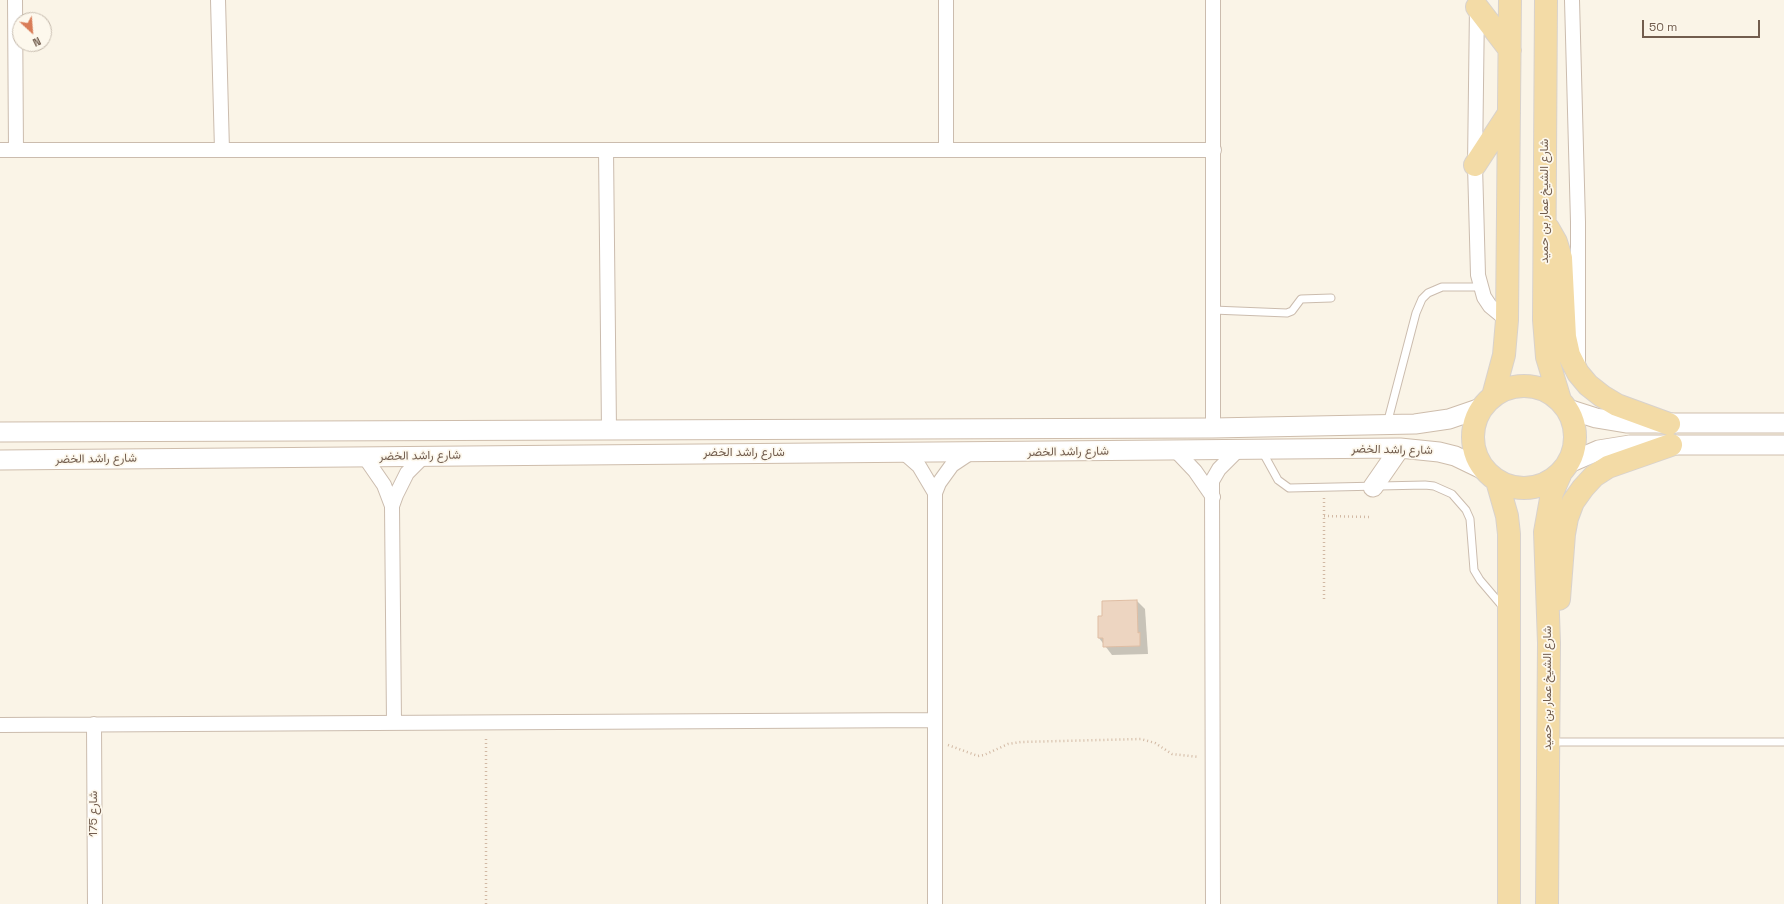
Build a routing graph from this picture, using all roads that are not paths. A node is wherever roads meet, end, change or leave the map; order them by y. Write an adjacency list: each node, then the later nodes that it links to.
1 (16, 0): 12 (street)
2 (218, 0): 13 (street)
3 (946, 0): 15 (street)
4 (1214, 0): 16 (street)
5 (1510, 0): 9 (main road)
6 (1546, 0): 18 (main road, شارع الشيخ عمار بن حميد)
7 (1572, 0): 23 (street)
8 (1477, 4): 9 (main road); 17 (street)
9 (1510, 50): 10 (main road)
10 (1509, 113): 17 (main road); 22 (main road)
11 (0, 150): 12 (street)
12 (16, 150): 13 (street)
13 (222, 150): 14 (street)
14 (606, 150): 15 (street); 30 (street)
15 (946, 150): 16 (street)
16 (1214, 150): 21 (street)
17 (1475, 165): 19 (street)
18 (1545, 222): 23 (main road); 25 (main road, شارع الشيخ عمار بن حميد)
19 (1480, 287): 22 (street); 26 (lane)
20 (1332, 298): 21 (lane)
21 (1214, 310): 29 (street)
22 (1507, 320): 24 (main road)
23 (1578, 372): 27 (main road)
24 (1487, 402): 25 (main road); 26 (street, شارع راشد الخضر); 44 (main road)
25 (1564, 404): 27 (street); 43 (main road)
26 (1387, 424): 29 (street, شارع راشد الخضر)
27 (1669, 424): 28 (street)
28 (1784, 424)
29 (1213, 428): 30 (street, شارع راشد الخضر)
30 (609, 430): 31 (street, شارع راشد الخضر)
31 (0, 432)
32 (1671, 445): 33 (street); 43 (street); 50 (main road)
33 (1783, 445)
34 (1400, 448): 37 (street, شارع راشد الخضر); 44 (street, شارع راشد الخضر); 45 (street)
35 (1176, 451): 36 (street, شارع راشد الخضر); 39 (street, شارع راشد الخضر); 47 (street)
36 (1237, 451): 37 (street, شارع راشد الخضر); 47 (street)
37 (1262, 451): 45 (lane)
38 (903, 452): 39 (street, شارع راشد الخضر); 41 (street, شارع راشد الخضر); 46 (street)
39 (970, 453): 46 (street)
40 (364, 456): 41 (street, شارع راشد الخضر); 42 (street, شارع راشد الخضر); 48 (street)
41 (424, 456): 48 (street)
42 (0, 460)
43 (1564, 469): 44 (main road); 50 (main road, شارع الشيخ عمار بن حميد)
44 (1490, 475): 49 (main road)
45 (1373, 487): 49 (lane)
46 (935, 493): 51 (street)
47 (1213, 498): 59 (street)
48 (392, 506): 52 (street)
49 (1509, 614): 60 (main road)
50 (1549, 643): 55 (main road, شارع الشيخ عمار بن حميد)
51 (935, 720): 52 (street); 58 (street)
52 (394, 723): 54 (street)
53 (0, 724): 54 (street)
54 (94, 724): 57 (street, شارع 175)
55 (1549, 742): 56 (lane); 61 (main road, شارع الشيخ عمار بن حميد)
56 (1784, 742)
57 (95, 904)
58 (935, 904)
59 (1213, 904)
60 (1509, 904)
61 (1547, 904)

